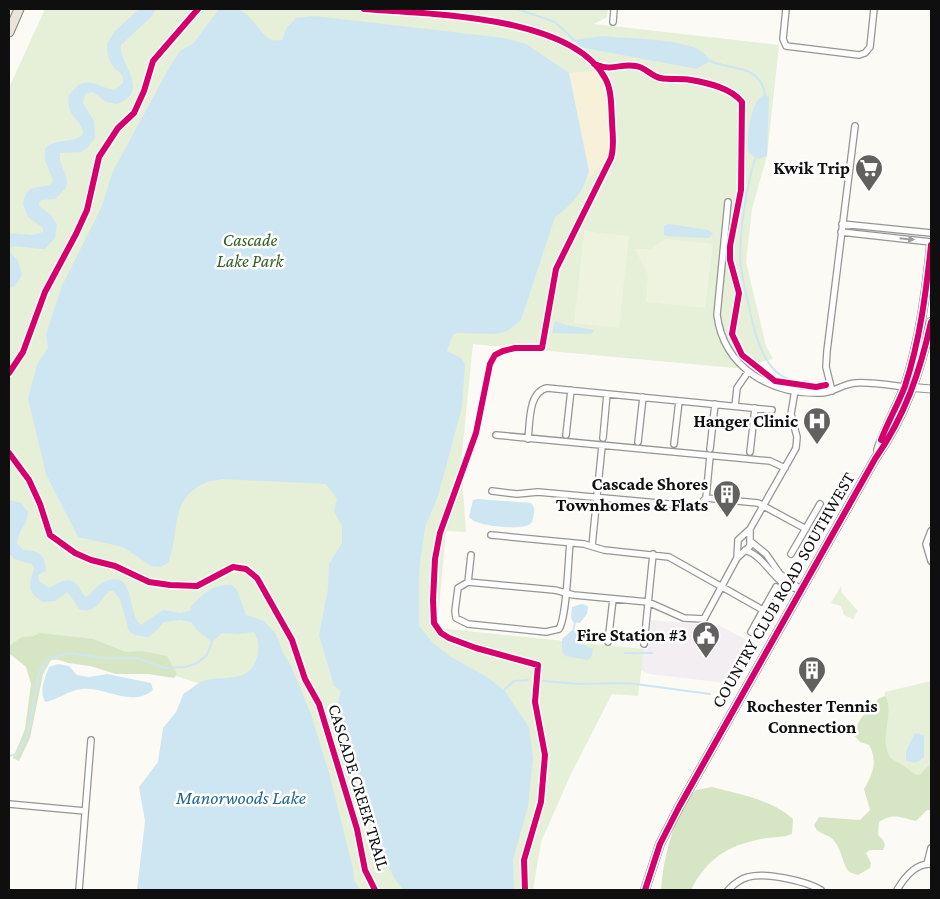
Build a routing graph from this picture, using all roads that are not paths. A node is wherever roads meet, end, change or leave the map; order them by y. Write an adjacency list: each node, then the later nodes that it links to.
1 (19, 9): 6 (highway)
2 (614, 9): 5 (street)
3 (786, 9): 4 (street)
4 (874, 9)
5 (613, 22)
6 (9, 32)
7 (855, 126): 9 (street)
8 (728, 202): 14 (street)
9 (842, 224): 10 (street); 11 (street)
10 (841, 232): 12 (street, one-way to 12); 20 (street)
11 (931, 233)
12 (931, 243): 15 (main road)
13 (931, 322): 16 (main road)
14 (748, 372): 19 (street); 25 (street)
15 (904, 387): 16 (street); 20 (street); 38 (main road)
16 (914, 388): 17 (street); 38 (main road)
17 (931, 389)
18 (571, 390): 21 (street); 28 (street); 30 (street)
19 (795, 390): 20 (street); 39 (street)
20 (832, 391)
21 (607, 394): 22 (street); 31 (street)
22 (643, 397): 23 (street); 32 (street)
23 (679, 401): 24 (street); 33 (street)
24 (715, 404): 25 (street); 35 (street)
25 (735, 406): 26 (street)
26 (755, 408): 27 (street); 36 (street)
27 (772, 410)
28 (566, 434)
29 (496, 435): 30 (street)
30 (528, 438): 34 (street)
31 (603, 438)
32 (638, 442)
33 (674, 444)
34 (602, 446): 37 (street); 41 (street)
35 (710, 448)
36 (750, 452)
37 (710, 456): 39 (street); 42 (street)
38 (875, 459): 64 (main road, COUNTRY CLUB ROAD SOUTHWEST)
39 (785, 468): 44 (street)
40 (492, 491): 41 (street)
41 (597, 497): 42 (street); 53 (street)
42 (706, 498): 44 (street)
43 (820, 504): 46 (street)
44 (763, 505): 45 (street); 46 (street)
45 (750, 529): 49 (street); 50 (street)
46 (806, 529): 56 (street)
47 (931, 531): 59 (street)
48 (491, 535): 51 (street)
49 (741, 538): 50 (street); 52 (street)
50 (749, 540): 54 (street); 60 (street)
51 (570, 543): 53 (street); 65 (street)
52 (738, 545): 54 (street); 58 (street)
53 (592, 546): 55 (street)
54 (744, 550): 58 (street); 60 (street)
55 (653, 554): 62 (street); 67 (street)
56 (791, 554)
57 (471, 555): 61 (street)
58 (737, 558): 62 (street)
59 (931, 561)
60 (770, 565): 64 (street)
61 (468, 582): 65 (street); 65 (street)
62 (721, 586): 67 (street); 68 (street)
63 (776, 586): 68 (street)
64 (800, 589): 78 (main road, COUNTRY CLUB ROAD SOUTHWEST)
65 (565, 593): 66 (street)
66 (613, 599): 67 (street); 70 (street)
67 (648, 602): 71 (street)
68 (763, 610): 69 (street)
69 (751, 632)
70 (608, 642)
71 (644, 644)
72 (91, 740): 74 (street)
73 (9, 804): 74 (street)
74 (85, 811): 77 (street)
75 (931, 848): 76 (street)
76 (929, 864): 81 (street)
77 (78, 890)
78 (645, 890)
79 (728, 890): 80 (street)
80 (821, 890)
81 (897, 890)

